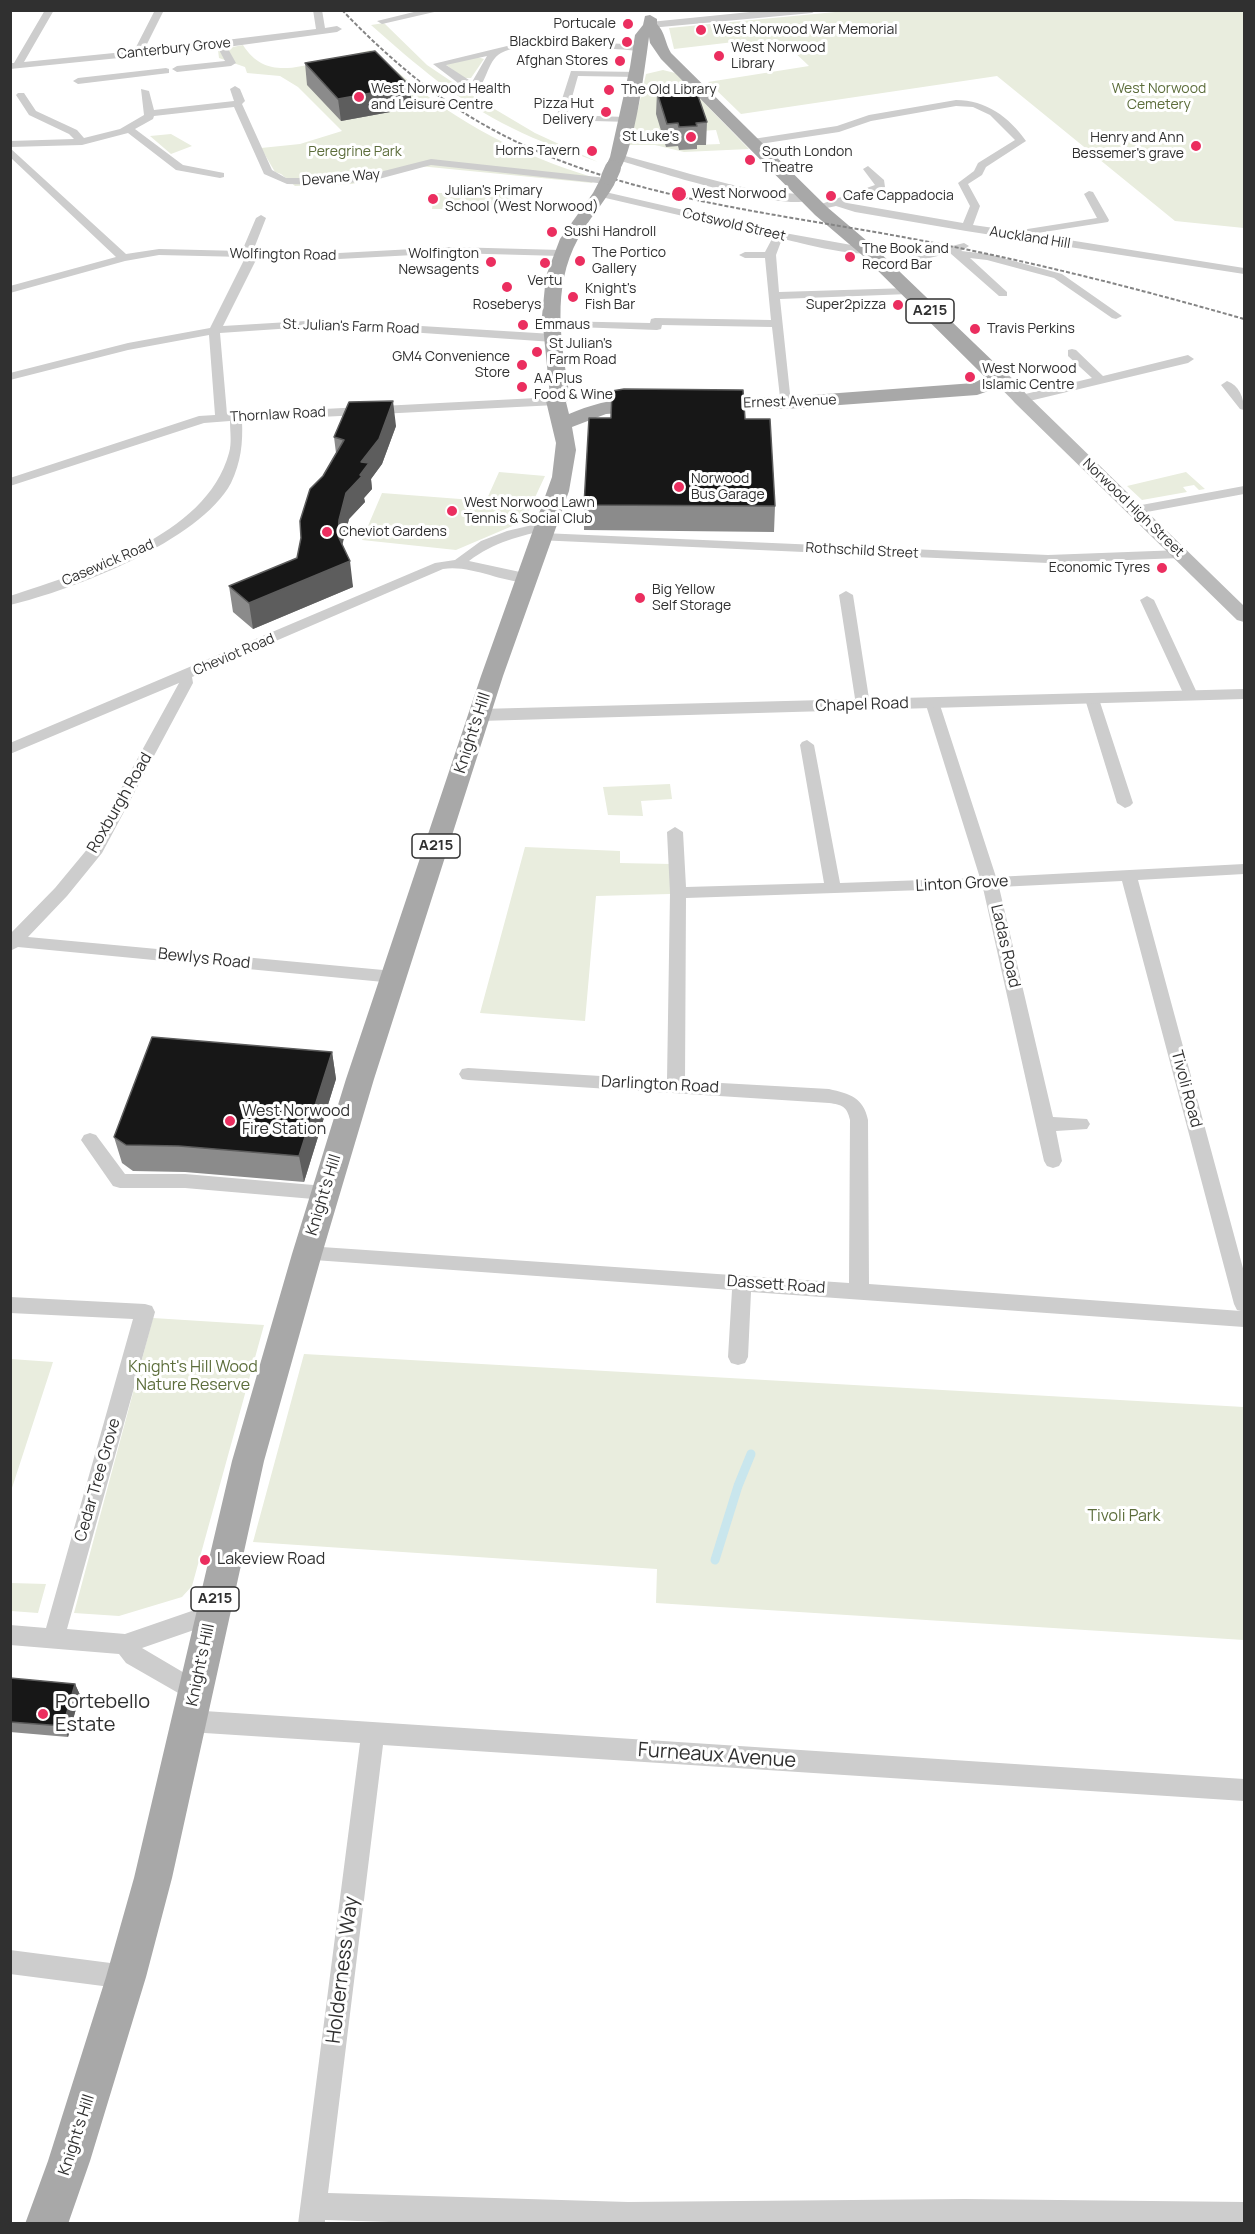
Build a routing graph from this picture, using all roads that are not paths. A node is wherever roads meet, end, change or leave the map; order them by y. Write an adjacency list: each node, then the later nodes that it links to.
1 (50, 10): 14 (street)
2 (160, 10): 12 (street)
3 (317, 10): 9 (street)
4 (439, 10): 7 (street)
5 (812, 10): 6 (street)
6 (650, 17): 11 (main road, A215); 15 (main road, A215)
7 (382, 21)
8 (337, 28): 9 (street, Canterbury Grove)
9 (321, 31): 10 (street, Canterbury Grove)
10 (221, 45): 12 (street, Canterbury Grove); 17 (street)
11 (641, 48): 13 (street); 16 (main road, Knight's Hill / A215)
12 (138, 52): 14 (street, Canterbury Grove)
13 (496, 52): 13 (street)
14 (14, 65)
15 (675, 65): 16 (main road); 26 (main road, A215)
16 (638, 71): 23 (main road, Knight's Hill / A215); 23 (street)
17 (78, 81)
18 (235, 89): 21 (street)
19 (144, 91): 22 (street)
20 (21, 95): 25 (street)
21 (237, 104): 22 (street); 31 (street, Devane Way)
22 (150, 113): 24 (street)
23 (626, 120): 31 (main road, Knight's Hill / A215)
24 (129, 129): 25 (street); 30 (street)
25 (82, 142): 27 (street)
26 (753, 142): 33 (main road, A215); 36 (street)
27 (10, 144)
28 (10, 151): 46 (street)
29 (868, 170): 34 (street)
30 (220, 175)
31 (609, 175): 33 (street, Auckland Hill); 38 (street, Cotswold Street); 42 (main road, Knight's Hill / A215)
32 (1089, 194): 39 (street)
33 (813, 202): 34 (street, Auckland Hill); 40 (main road, A215)
34 (837, 203): 36 (street, Auckland Hill)
35 (261, 218): 43 (street)
36 (966, 228): 37 (street, Auckland Hill)
37 (996, 233): 39 (street, Auckland Hill); 41 (street)
38 (779, 236): 40 (street, Cotswold Street); 45 (street)
39 (1012, 236): 48 (street, Auckland Hill)
40 (868, 251): 47 (main road, A215)
41 (956, 252): 47 (street); 51 (street); 53 (street)
42 (561, 253): 43 (street, Wolfington Road); 56 (main road, Knight's Hill / A215)
43 (247, 254): 46 (street, Wolfington Road); 55 (street)
44 (745, 255): 45 (street)
45 (770, 255): 52 (street)
46 (124, 258): 49 (street, Wolfington Road)
47 (884, 266): 50 (main road, A215)
48 (1245, 271)
49 (10, 290)
50 (909, 291): 52 (street); 59 (main road, A215)
51 (1003, 294)
52 (776, 296): 54 (street)
53 (1116, 316)
54 (778, 324): 56 (street, St. Julian's Farm Road); 66 (street)
55 (214, 331): 56 (street, St. Julian's Farm Road); 60 (street, St. Julian's Farm Road); 69 (street)
56 (553, 331): 64 (main road, Knight's Hill / A215)
57 (1072, 353): 61 (street)
58 (1188, 359): 61 (street)
59 (992, 371): 63 (main road); 65 (main road, Norwood High Street)
60 (10, 378)
61 (1100, 379): 65 (street)
62 (1227, 385): 67 (street)
63 (977, 389): 65 (main road, Norwood High Street); 66 (main road, Ernest Avenue)
64 (558, 399): 68 (main road, Ernest Avenue); 70 (street, Thornlaw Road); 71 (main road, Knight's Hill / A215)
65 (1021, 399): 76 (main road, Norwood High Street)
66 (785, 403): 68 (main road, Ernest Avenue)
67 (1245, 406)
68 (603, 408): 71 (main road, Ernest Avenue)
69 (221, 417): 70 (street, Thornlaw Road); 72 (street, Thornlaw Road)
70 (236, 417): 83 (street, Casewick Road)
71 (564, 424): 77 (main road, Knight's Hill / A215)
72 (10, 482)
73 (1245, 490): 74 (street)
74 (1231, 493): 75 (street); 76 (street)
75 (1245, 508)
76 (1136, 510): 78 (main road, Norwood High Street)
77 (544, 532): 78 (street, Rothschild Street); 79 (street, Cheviot Road); 80 (main road, Knight's Hill / A215)
78 (1181, 554): 84 (main road, Norwood High Street)
79 (458, 565): 80 (street, Cheviot Road); 85 (street, Cheviot Road)
80 (529, 578): 91 (main road, Knight's Hill / A215)
81 (846, 595): 90 (street)
82 (1147, 600): 87 (street)
83 (10, 601)
84 (1245, 616)
85 (184, 676): 93 (street, Cheviot Road); 101 (street, Roxburgh Road)
86 (1245, 694): 87 (street, Chapel Road)
87 (1191, 695): 88 (street, Chapel Road)
88 (1092, 699): 89 (street, Chapel Road); 94 (street)
89 (932, 702): 90 (street, Chapel Road); 98 (street, Ladas Road)
90 (863, 705): 91 (street, Chapel Road)
91 (480, 715): 102 (main road, Knight's Hill / A215)
92 (807, 745): 99 (street)
93 (10, 749)
94 (1125, 803)
95 (675, 832): 100 (street)
96 (1245, 869): 97 (street, Linton Grove)
97 (1128, 874): 98 (street, Linton Grove); 113 (street, Tivoli Road)
98 (990, 883): 99 (street, Linton Grove); 105 (street, Ladas Road)
99 (833, 889): 100 (street, Linton Grove)
100 (678, 893): 104 (street)
101 (13, 943): 102 (street, Bewlys Road)
102 (394, 977): 109 (main road, Knight's Hill / A215)
103 (468, 1074): 104 (street, Darlington Road)
104 (676, 1085): 112 (street, Darlington Road)
105 (1046, 1124): 106 (street); 108 (street, Ladas Road)
106 (1081, 1124)
107 (90, 1140): 109 (street)
108 (1053, 1161)
109 (325, 1193): 110 (main road, Knight's Hill / A215)
110 (307, 1254): 111 (street, Dassett Road); 117 (main road, Knight's Hill / A215)
111 (742, 1283): 112 (street, Dassett Road); 116 (street)
112 (859, 1291): 115 (street, Dassett Road)
113 (1245, 1304)
114 (10, 1305): 119 (street, Cedar Tree Grove)
115 (1245, 1319)
116 (738, 1357)
117 (212, 1614): 120 (street); 121 (main road, Knight's Hill / A215)
118 (10, 1635): 119 (street)
119 (54, 1638): 120 (street)
120 (125, 1644): 121 (street)
121 (192, 1706): 122 (street, Furneaux Avenue); 125 (main road, Knight's Hill / A215)
122 (373, 1733): 123 (street, Furneaux Avenue); 126 (street, Holderness Way)
123 (1245, 1790)
124 (10, 1962): 125 (street)
125 (126, 1977): 132 (main road, Knight's Hill / A215)
126 (312, 2215): 128 (street, Holderness Way)
127 (1245, 2215): 130 (street, Holderness Way)
128 (469, 2217): 131 (street, Holderness Way)
129 (800, 2218): 130 (street, Holderness Way); 131 (street, Holderness Way)
130 (966, 2218)
131 (628, 2219)
132 (46, 2223)

